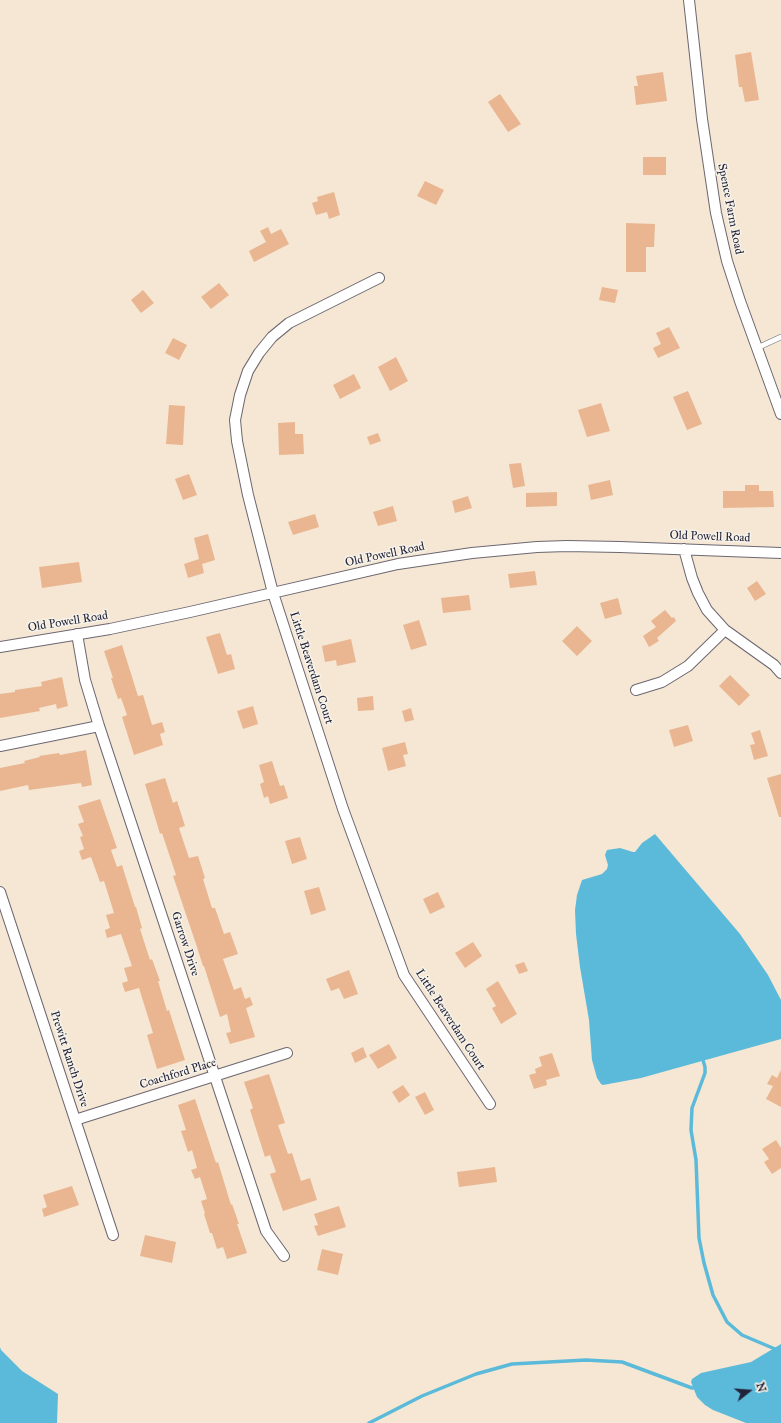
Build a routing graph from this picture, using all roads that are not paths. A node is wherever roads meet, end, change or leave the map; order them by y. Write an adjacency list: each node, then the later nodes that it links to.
1 (689, 0): 4 (street, Spence Farm Road)
2 (380, 278): 8 (street, Little Beaverdam Court)
3 (781, 337): 4 (lane)
4 (757, 348): 5 (street, Spence Farm Road)
5 (781, 414)
6 (684, 549): 7 (street, Old Powell Road); 8 (street, Old Powell Road); 9 (street)
7 (781, 553)
8 (273, 593): 10 (street, Old Powell Road); 19 (street, Little Beaverdam Court)
9 (725, 630): 12 (street); 13 (street)
10 (77, 634): 11 (street, Old Powell Road); 14 (street, Garrow Drive)
11 (0, 647)
12 (781, 673)
13 (636, 690)
14 (99, 726): 15 (street); 18 (street, Garrow Drive)
15 (0, 746)
16 (0, 892): 20 (street, Prewitt Ranch Drive)
17 (287, 1053): 18 (street, Coachford Place)
18 (215, 1076): 20 (street, Coachford Place); 22 (street, Garrow Drive)
19 (490, 1104)
20 (76, 1120): 21 (street, Prewitt Ranch Drive)
21 (113, 1235)
22 (284, 1256)

